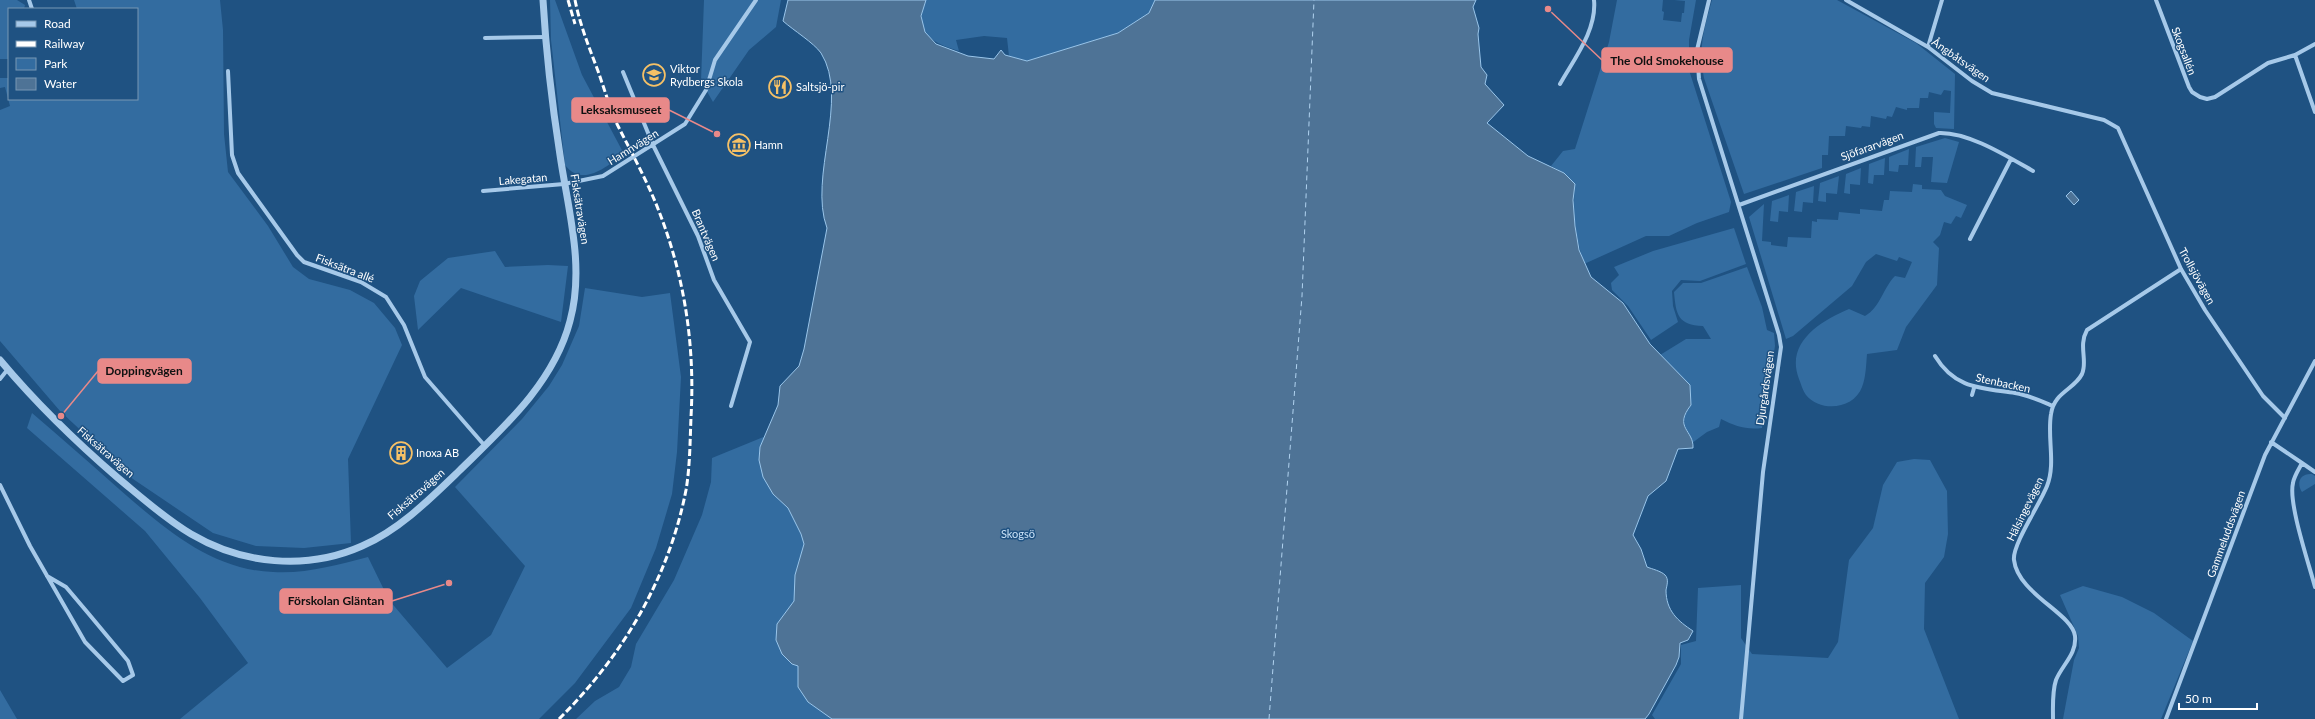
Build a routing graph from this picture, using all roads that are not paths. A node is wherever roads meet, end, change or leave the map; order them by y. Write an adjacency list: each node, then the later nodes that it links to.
1 (543, 0): 8 (street, Fisksätravägen)
2 (756, 0): 18 (street, Hamnvägen)
3 (1594, 0): 15 (street)
4 (1708, 0): 23 (street, Djurgårdsvägen)
5 (1846, 0): 11 (street, Ångbåtsvägen)
6 (1942, 0): 11 (street)
7 (2156, 0): 12 (street, Skogsallén)
8 (545, 36): 9 (street); 21 (street, Fisksätravägen)
9 (485, 38)
10 (2315, 44): 12 (street)
11 (1928, 47): 17 (street, Ångbåtsvägen)
12 (2295, 55): 16 (street)
13 (228, 71): 37 (street, Fisksätra allé)
14 (623, 72): 18 (street, Brantvägen)
15 (1560, 84)
16 (2315, 112)
17 (2118, 128): 25 (street, Trollsjövägen)
18 (653, 145): 21 (street, Hamnvägen); 33 (street, Brantvägen)
19 (2011, 158): 20 (street, Sjöfararvägen); 23 (street, Sjöfararvägen); 24 (street)
20 (2033, 171)
21 (564, 184): 22 (street, Lakegatan); 37 (street, Fisksätravägen)
22 (483, 191)
23 (1739, 205): 43 (street, Djurgårdsvägen)
24 (1970, 239)
25 (2181, 269): 34 (street); 35 (street, Trollsjövägen)
26 (1935, 356): 31 (street, Stenbacken)
27 (0, 360): 29 (street, Fisksätravägen)
28 (2315, 361): 35 (street, Gammeluddsvägen)
29 (8, 369): 30 (street); 37 (street, Fisksätravägen)
30 (0, 379)
31 (1974, 388): 32 (street); 34 (street, Stenbacken)
32 (1972, 395)
33 (731, 406)
34 (2053, 406): 44 (street, Hälsingevägen)
35 (2285, 418): 36 (street, Gammeluddsvägen)
36 (2271, 442): 38 (street); 45 (street, Gammeluddsvägen)
37 (485, 446)
38 (2302, 463): 39 (street); 42 (street)
39 (2315, 472)
40 (0, 485): 41 (street)
41 (47, 576): 41 (street)
42 (2315, 587)
43 (1741, 719)
44 (2053, 719)
45 (2166, 719)

